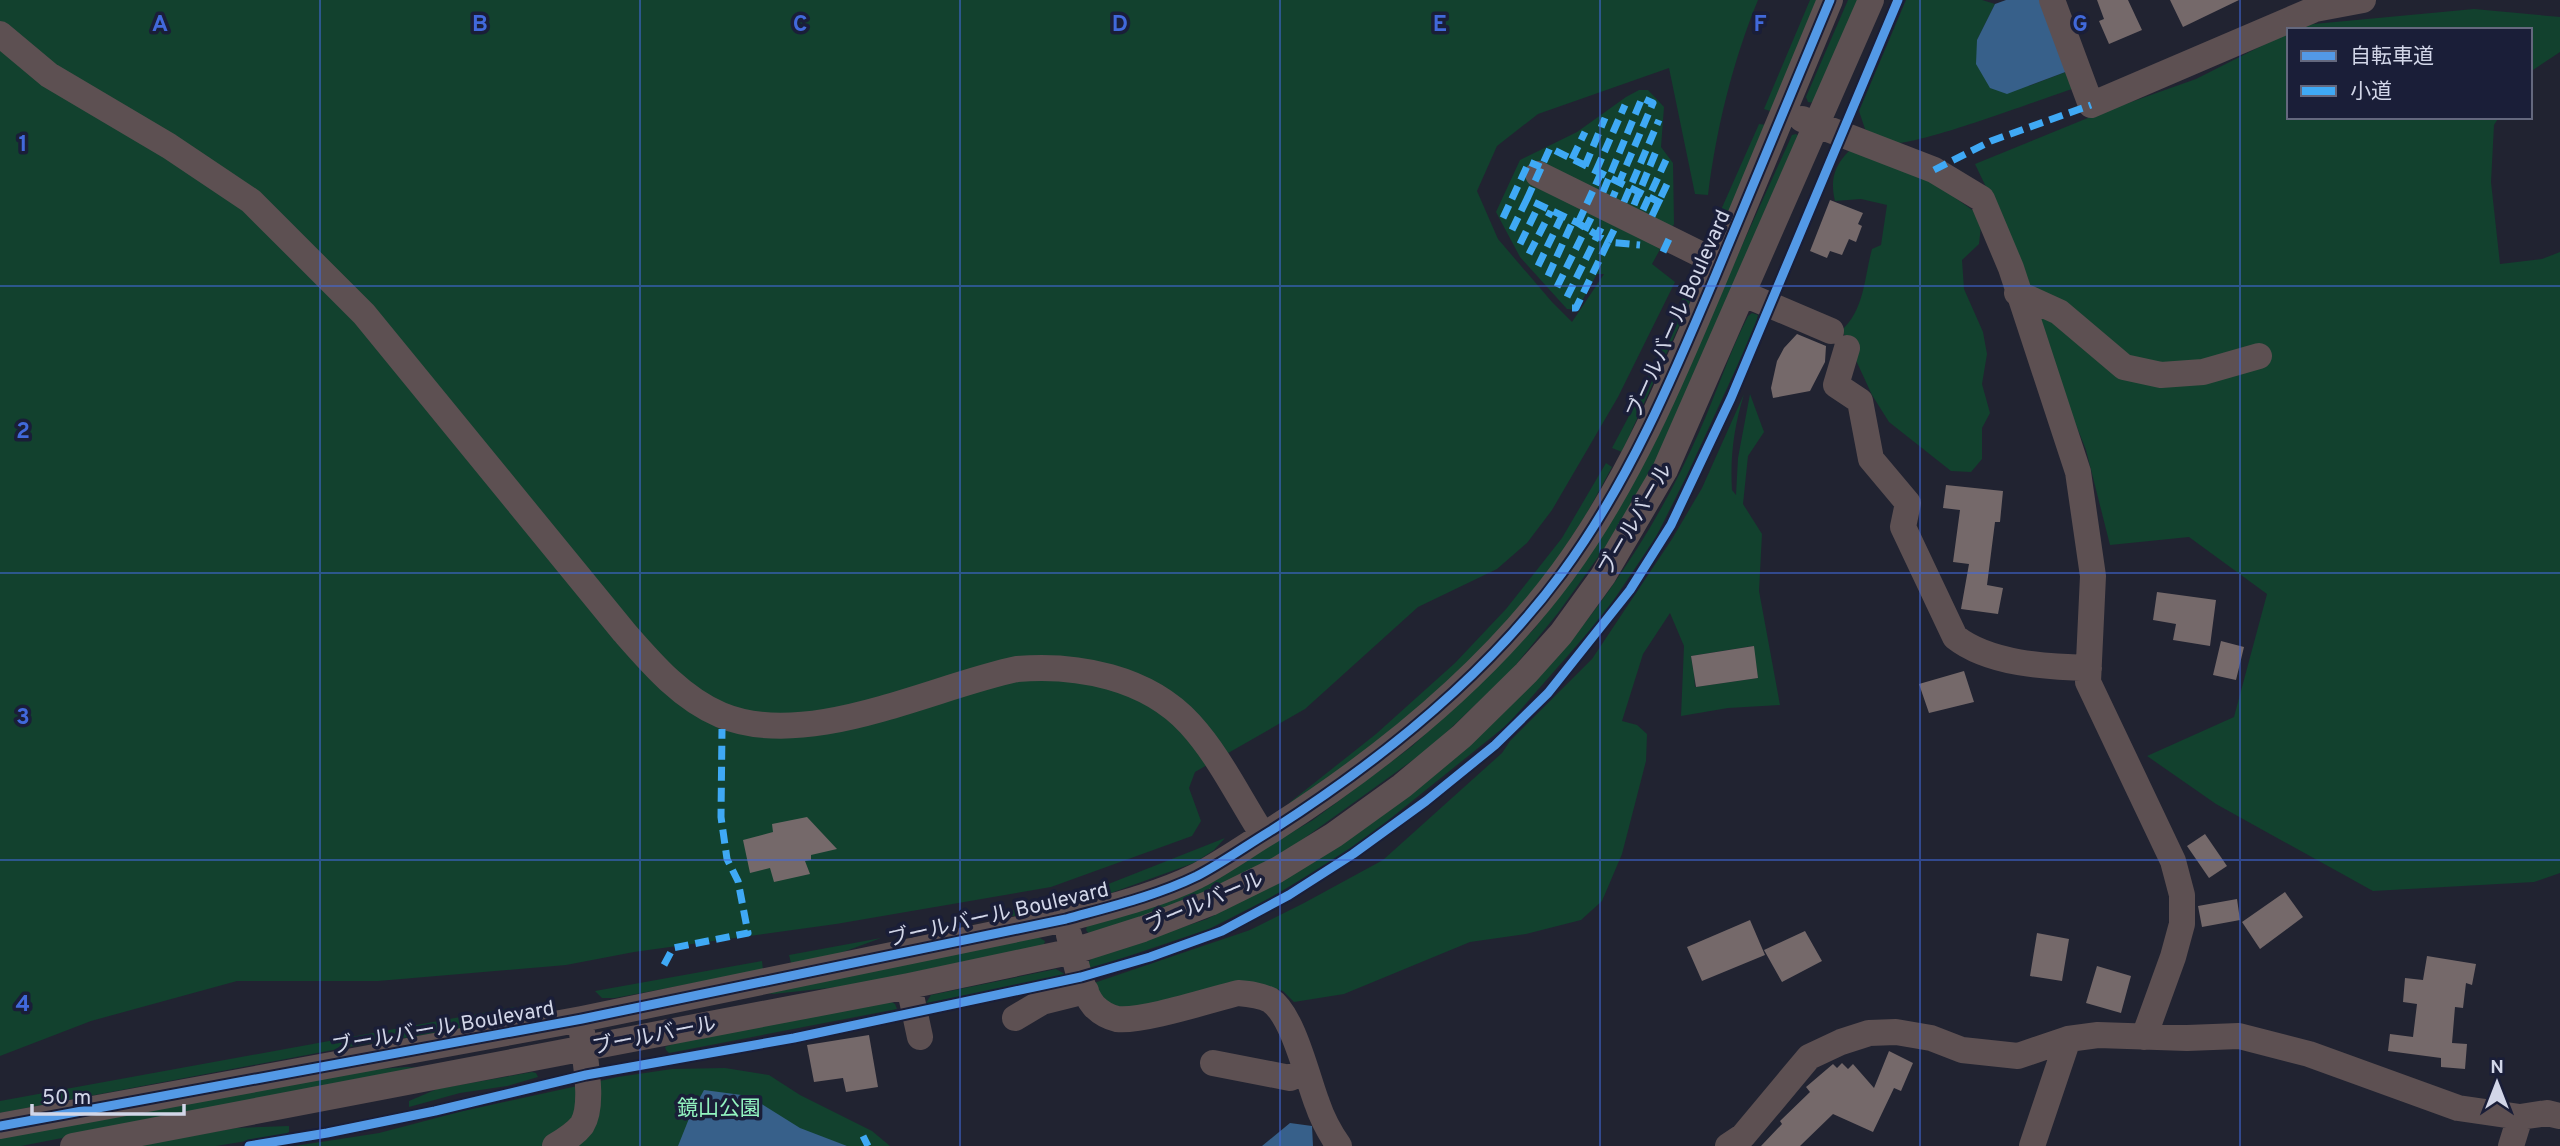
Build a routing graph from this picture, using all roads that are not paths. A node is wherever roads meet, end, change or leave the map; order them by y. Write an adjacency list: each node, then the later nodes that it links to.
1 (1830, 0): 6 (street, ブールバール Boulevard)
2 (1871, 0): 7 (street, ブールバール)
3 (2052, 0): 4 (street)
4 (2363, 0)
5 (0, 34): 14 (street)
6 (1784, 111): 7 (street); 9 (street, ブールバール Boulevard)
7 (1816, 125): 10 (street); 11 (street, ブールバール)
8 (1538, 174): 9 (street)
9 (1720, 264): 14 (street, ブールバール Boulevard)
10 (2017, 293): 12 (street); 13 (street)
11 (1744, 294): 13 (street); 16 (street, ブールバール)
12 (2259, 356)
13 (2089, 668): 22 (street)
14 (1264, 835): 15 (street, ブールバール Boulevard)
15 (1066, 919): 16 (street); 20 (street, ブールバール Boulevard)
16 (1073, 951): 17 (street, ブールバール); 18 (street)
17 (909, 986): 21 (street); 24 (street, ブールバール)
18 (1086, 991): 19 (street); 26 (street)
19 (1015, 1018)
20 (582, 1019): 24 (street); 29 (street, ブールバール Boulevard)
21 (920, 1037)
22 (2144, 1037): 23 (street); 28 (street)
23 (2068, 1039): 33 (street); 34 (street)
24 (584, 1049): 30 (street, ブールバール); 31 (street)
25 (1213, 1063): 26 (street)
26 (1306, 1071): 32 (street)
27 (2560, 1116): 28 (street)
28 (2520, 1117): 35 (street)
29 (0, 1126)
30 (73, 1146)
31 (555, 1146)
32 (1339, 1146)
33 (1728, 1146)
34 (2032, 1146)
35 (2511, 1146)

